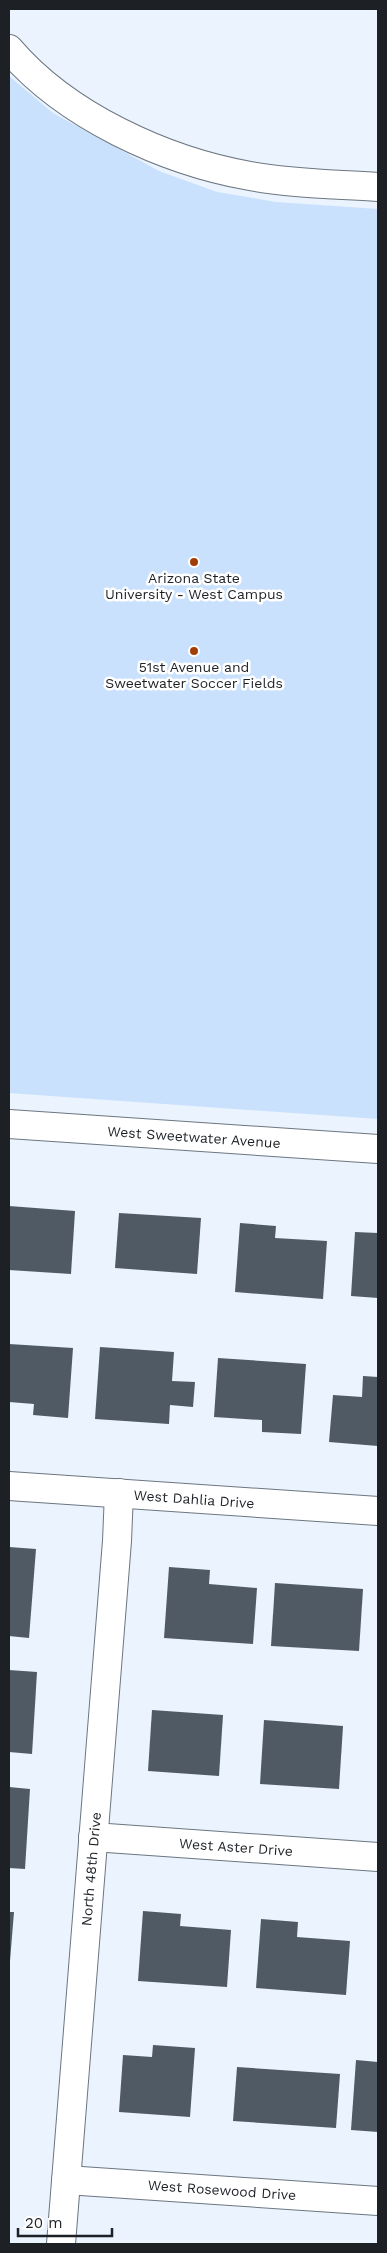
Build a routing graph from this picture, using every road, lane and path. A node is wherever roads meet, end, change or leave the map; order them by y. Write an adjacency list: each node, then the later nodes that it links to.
1 (9, 49): 2 (street)
2 (378, 187)
3 (9, 1124): 4 (street, West Sweetwater Avenue)
4 (378, 1149)
5 (9, 1486): 6 (street, West Dahlia Drive)
6 (119, 1493): 7 (street, West Dahlia Drive); 8 (street, North 48th Drive)
7 (378, 1512)
8 (94, 1837): 9 (street, West Aster Drive); 10 (street, North 48th Drive)
9 (378, 1857)
10 (66, 2180): 11 (street, West Rosewood Drive); 12 (street, North 48th Drive)
11 (378, 2201)
12 (61, 2244)

